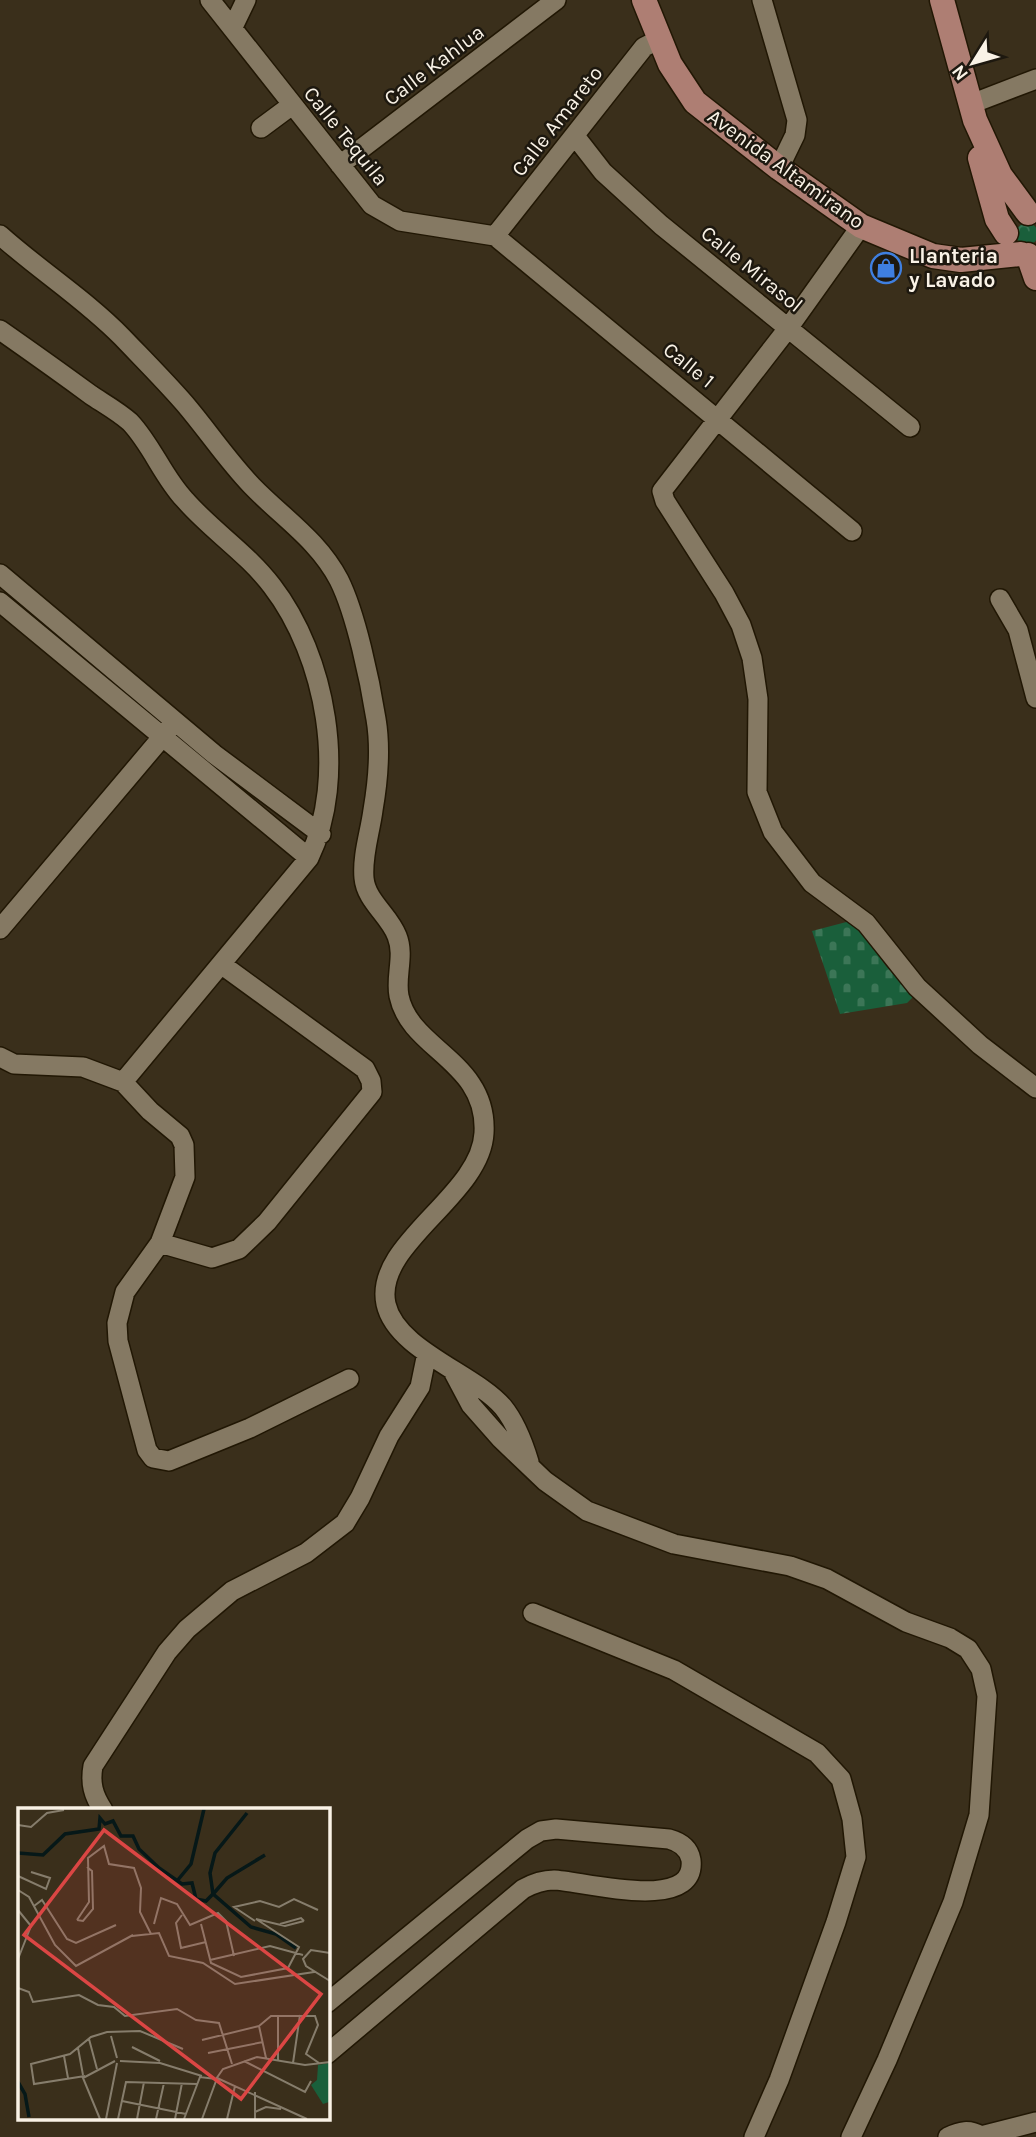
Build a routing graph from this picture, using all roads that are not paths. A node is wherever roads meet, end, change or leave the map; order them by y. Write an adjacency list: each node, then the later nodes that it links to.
1 (210, 0): 7 (street, Calle Tequila)
2 (246, 0): 7 (street)
3 (556, 0): 14 (street, Calle Kahlua)
4 (643, 0): 8 (main road, Avenida Altamirano)
5 (762, 0): 15 (street)
6 (942, 0): 11 (main road)
7 (233, 27): 10 (street, Calle Tequila)
8 (658, 40): 13 (street, Calle Amareto); 15 (main road, Avenida Altamirano)
9 (1036, 79): 11 (street)
10 (292, 104): 12 (street); 14 (street, Calle Tequila)
11 (973, 112): 16 (main road); 20 (main road)
12 (261, 128)
13 (575, 136): 19 (street, Calle Amareto); 22 (street, Calle Mirasol)
14 (340, 165): 19 (street, Calle Tequila)
15 (779, 168): 17 (main road, Avenida Altamirano)
16 (1032, 214): 20 (main road, Avenida Altamirano)
17 (860, 226): 20 (main road, Avenida Altamirano); 22 (street)
18 (0, 235): 41 (street)
19 (495, 236): 24 (street, Calle 1)
20 (1016, 240): 21 (main road)
21 (1036, 278)
22 (789, 327): 24 (street); 25 (street, Calle Mirasol)
23 (0, 330): 33 (street)
24 (718, 418): 26 (street, Calle 1); 39 (street)
25 (910, 427)
26 (852, 531)
27 (0, 574): 31 (street)
28 (1000, 599): 30 (street)
29 (0, 602): 32 (street)
30 (1036, 698)
31 (176, 722): 32 (street); 33 (street)
32 (161, 737): 34 (street); 35 (street)
33 (321, 834): 34 (street)
34 (309, 858): 36 (street)
35 (0, 929)
36 (221, 964): 38 (street); 40 (street)
37 (0, 1057): 38 (street)
38 (123, 1082): 40 (street)
39 (1036, 1088)
40 (160, 1242): 42 (street)
41 (427, 1353): 44 (street); 49 (street)
42 (349, 1379)
43 (533, 1613): 48 (street)
44 (102, 1808)
45 (329, 2001): 46 (street)
46 (329, 2052)
47 (1036, 2122): 51 (street)
48 (754, 2137)
49 (851, 2137)
50 (948, 2137): 51 (street)
51 (981, 2137)

